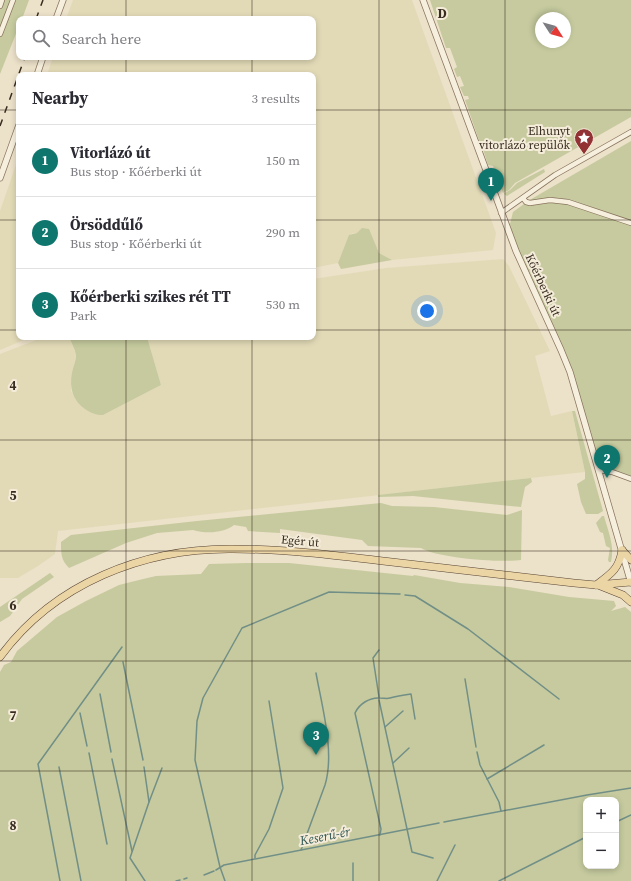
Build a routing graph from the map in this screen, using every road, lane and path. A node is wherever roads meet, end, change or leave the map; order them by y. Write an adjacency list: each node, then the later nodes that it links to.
1 (2, 0): 5 (street)
2 (13, 0): 7 (street)
3 (63, 0): 6 (street)
4 (423, 0): 14 (street, Kőérberki út)
5 (0, 6)
6 (57, 16)
7 (0, 34)
8 (42, 60): 9 (street)
9 (38, 72)
10 (631, 132): 13 (street)
11 (16, 133): 12 (street)
12 (0, 178)
13 (523, 198): 14 (street); 15 (street)
14 (501, 213): 16 (street, Kőérberki út)
15 (631, 223)
16 (599, 470): 17 (street); 18 (street, Kőérberki út)
17 (631, 479)
18 (622, 550): 19 (main road); 20 (street, Kőérberki út); 21 (main road)
19 (631, 560)
20 (631, 582): 21 (main road, Egér út)
21 (596, 585): 22 (main road); 23 (main road, Egér út)
22 (631, 602)
23 (0, 657)

